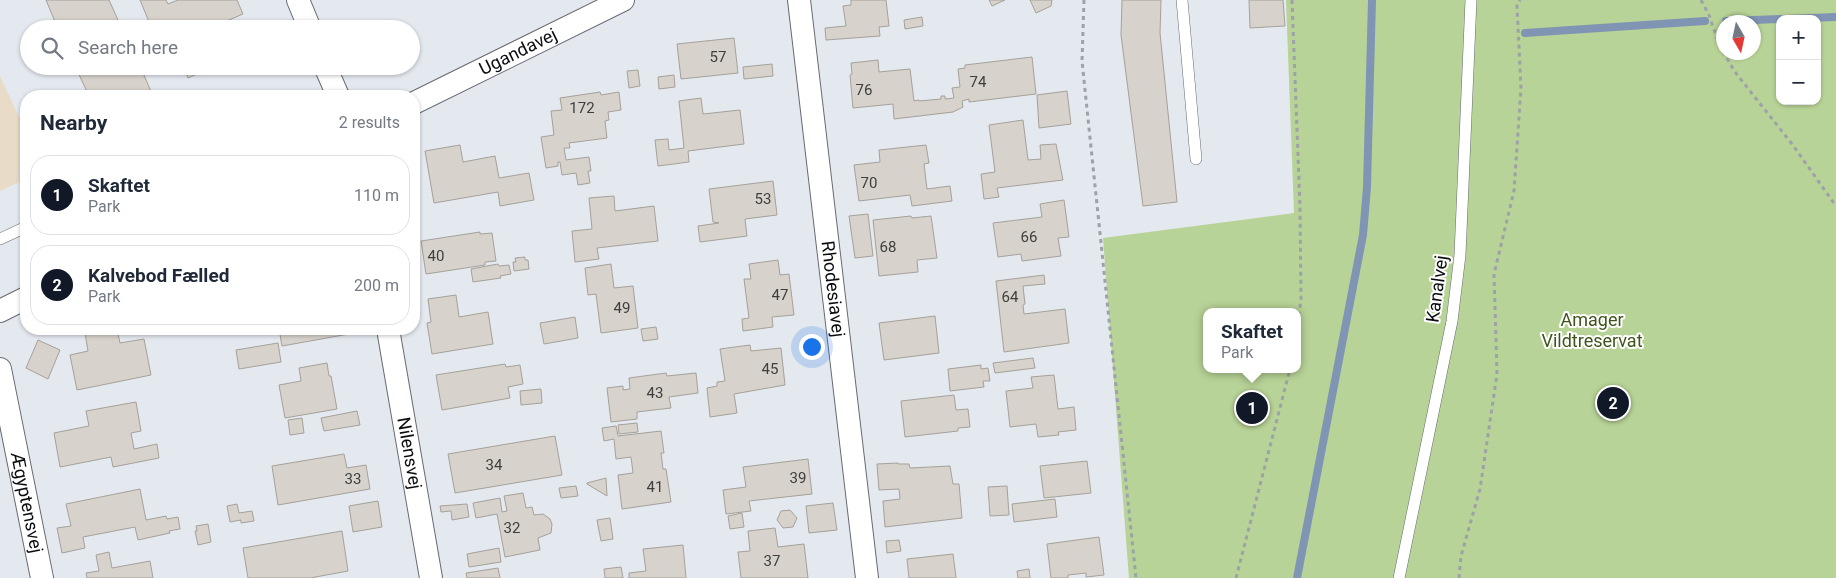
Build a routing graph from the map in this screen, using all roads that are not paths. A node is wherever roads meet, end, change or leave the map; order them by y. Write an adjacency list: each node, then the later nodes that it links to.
1 (298, 0): 6 (street)
2 (623, 0): 9 (street, Ugandavej)
3 (799, 0): 19 (street, Rhodesiavej)
4 (1182, 0): 10 (lane)
5 (1470, 0): 20 (lane, Kanalvej)
6 (306, 20)
7 (329, 75): 8 (street)
8 (335, 90)
9 (420, 100)
10 (1196, 159)
11 (20, 230): 12 (lane)
12 (0, 239)
13 (20, 301): 14 (street)
14 (0, 311)
15 (389, 335): 18 (street, Nilensvej)
16 (0, 369): 17 (street, Ægyptensvej)
17 (42, 578)
18 (431, 578)
19 (867, 578)
20 (1399, 578)

